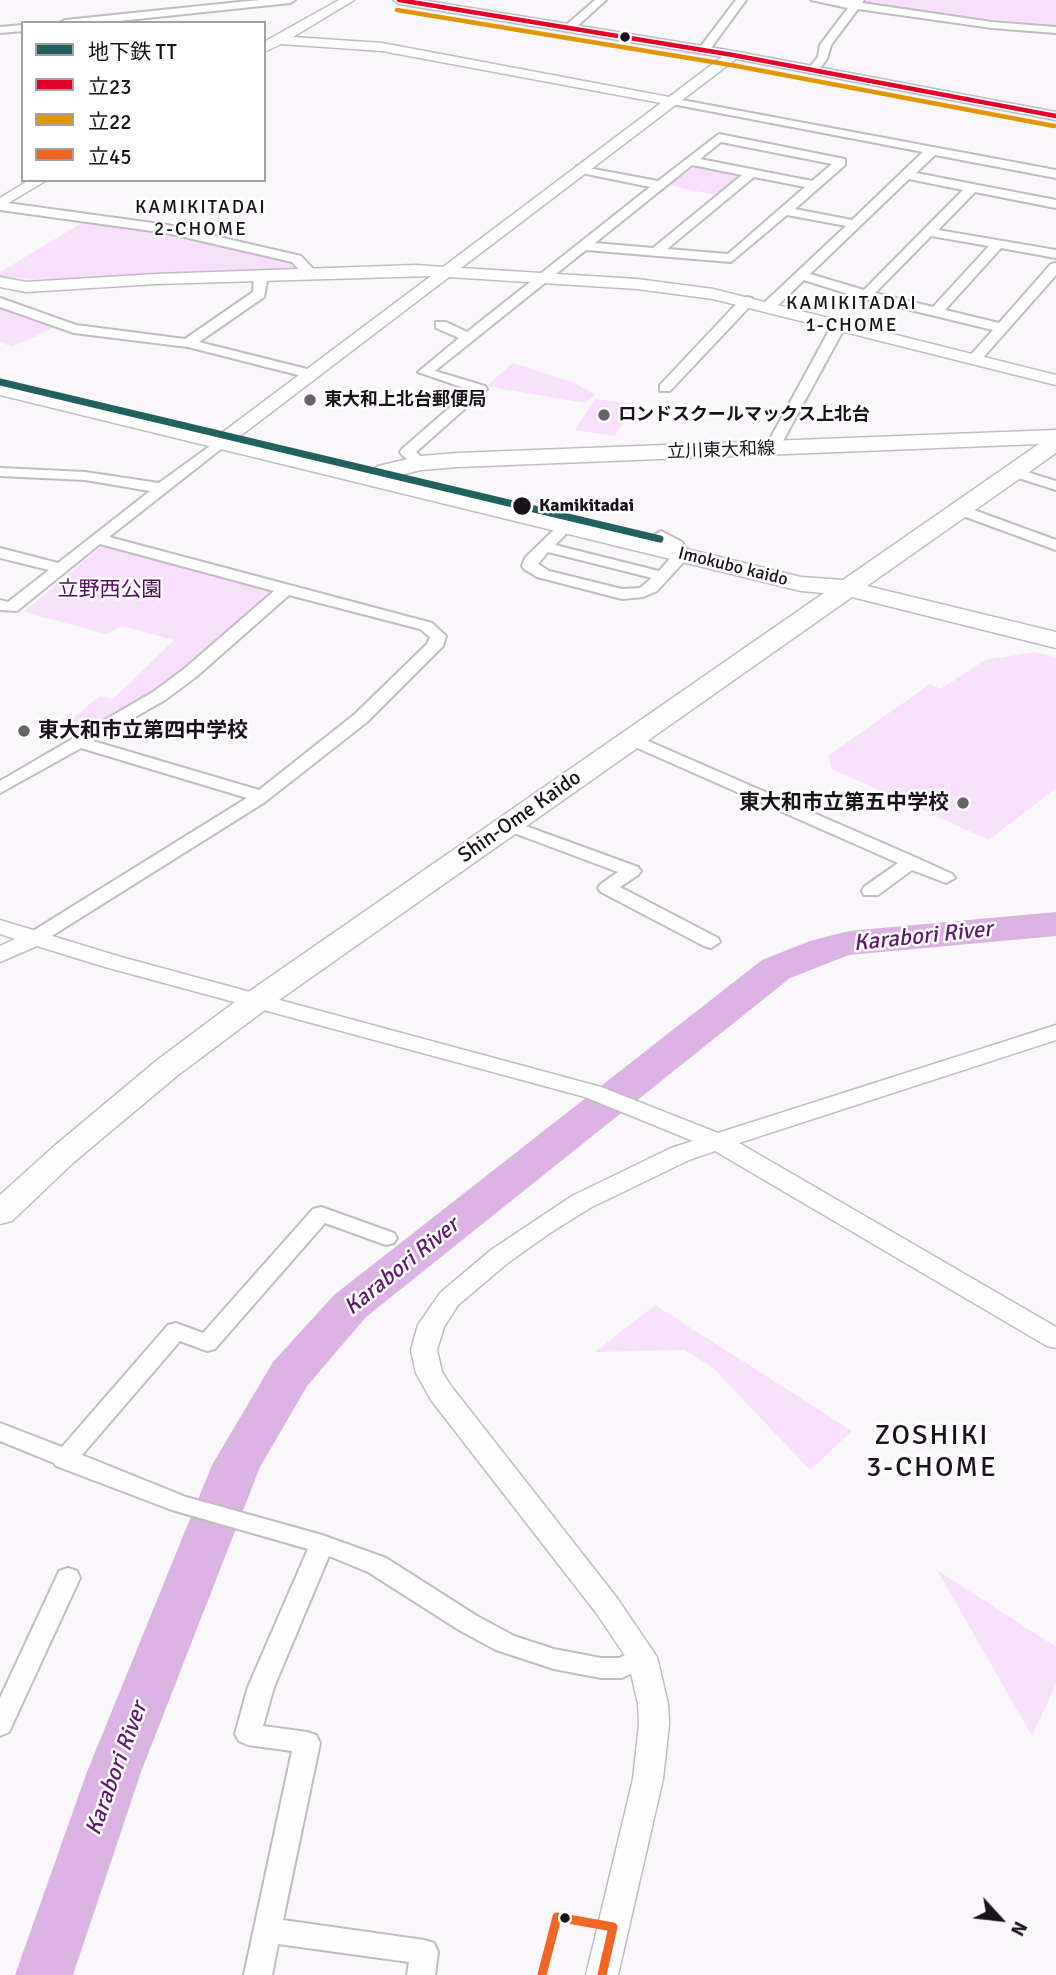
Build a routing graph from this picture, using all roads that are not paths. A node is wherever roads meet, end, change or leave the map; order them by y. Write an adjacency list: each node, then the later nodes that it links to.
1 (290, 0): 8 (street)
2 (348, 0): 13 (street)
3 (399, 0): 10 (street)
4 (601, 0): 10 (street)
5 (741, 0): 15 (street)
6 (817, 0): 7 (street)
7 (856, 3): 12 (street); 17 (street)
8 (85, 21)
9 (21, 27): 11 (street)
10 (569, 28): 15 (street)
11 (0, 30)
12 (1056, 30)
13 (280, 40): 14 (street); 18 (street)
14 (266, 47)
15 (704, 50): 16 (street)
16 (733, 55): 17 (street); 18 (street)
17 (813, 70): 19 (street)
18 (671, 102): 20 (street); 23 (street)
19 (1056, 116)
20 (792, 138): 21 (street); 22 (street); 29 (street)
21 (933, 150): 25 (street); 26 (street)
22 (690, 162): 24 (street); 28 (street)
23 (581, 169): 28 (street); 42 (street)
24 (751, 173): 29 (street); 39 (street)
25 (1056, 174)
26 (907, 175): 30 (street); 35 (street)
27 (37, 182): 33 (street)
28 (660, 185): 38 (street)
29 (814, 185): 34 (street)
30 (972, 188): 32 (street); 36 (street)
31 (1056, 188): 32 (street)
32 (1050, 203)
33 (0, 205): 43 (street)
34 (785, 211): 35 (street); 39 (street)
35 (855, 224): 45 (street)
36 (928, 232): 37 (street); 49 (street)
37 (998, 244): 40 (street); 53 (street)
38 (583, 246): 39 (street); 46 (street)
39 (656, 252)
40 (1056, 254)
41 (1056, 267): 56 (street)
42 (446, 271): 43 (street); 46 (street); 60 (street)
43 (310, 273): 44 (street)
44 (261, 275): 48 (street); 58 (street)
45 (801, 275): 49 (street); 52 (street)
46 (544, 277): 51 (street); 57 (street)
47 (0, 282): 48 (street)
48 (26, 287): 50 (street)
49 (866, 295): 53 (street)
50 (0, 301): 58 (street)
51 (747, 301): 52 (street); 64 (street)
52 (769, 306): 55 (street)
53 (935, 313): 56 (street)
54 (441, 325): 57 (street)
55 (838, 327): 59 (street); 69 (street)
56 (1003, 328): 59 (street)
57 (469, 338): 70 (street)
58 (188, 343): 60 (street)
59 (975, 358): 62 (street)
60 (310, 374): 66 (street)
61 (0, 378): 66 (main road, Imokubo kaido)
62 (1056, 380)
63 (0, 388): 66 (main road, Imokubo kaido)
64 (665, 388)
65 (1056, 437): 67 (main road, 立川東大和線)
66 (226, 438): 73 (main road, Imokubo kaido); 75 (street)
67 (999, 441): 69 (main road, 立川東大和線); 71 (main road)
68 (1056, 443): 71 (main road, Shin-Ome Kaido)
69 (771, 450): 70 (main road, 立川東大和線)
70 (421, 463): 73 (main road, 立川東大和線)
71 (1022, 467): 74 (street); 76 (main road, Shin-Ome Kaido)
72 (0, 472): 75 (street)
73 (381, 475): 77 (main road, Imokubo kaido); 78 (main road, Imokubo kaido)
74 (1056, 486)
75 (162, 488): 79 (street)
76 (960, 510): 80 (street); 86 (main road, Shin-Ome Kaido)
77 (566, 526): 81 (street); 83 (main road, Imokubo kaido)
78 (661, 536): 83 (street); 86 (main road, Imokubo kaido)
79 (97, 538): 84 (street); 87 (street)
80 (1056, 545)
81 (545, 547): 85 (street); 85 (street)
82 (0, 552): 84 (street)
83 (682, 555): 85 (street); 86 (main road, Imokubo kaido)
84 (59, 568): 88 (street)
85 (662, 576)
86 (847, 588): 89 (main road, Imokubo kaido); 90 (main road, Shin-Ome Kaido)
87 (287, 589): 91 (street); 93 (street)
88 (0, 605)
89 (1056, 640)
90 (632, 739): 94 (main road, Shin-Ome Kaido); 95 (street)
91 (77, 742): 92 (street); 93 (street)
92 (0, 788)
93 (261, 796): 99 (street)
94 (509, 825): 100 (street); 102 (main road, Shin-Ome Kaido)
95 (911, 862): 96 (street); 97 (street)
96 (946, 878)
97 (871, 891)
98 (0, 927): 99 (street)
99 (35, 938): 101 (street); 102 (street)
100 (711, 942)
101 (0, 955)
102 (258, 1000): 104 (street); 105 (main road, Shin-Ome Kaido)
103 (1056, 1032): 104 (street)
104 (720, 1143): 107 (street); 112 (street)
105 (0, 1213)
106 (386, 1238): 109 (street)
107 (1056, 1339)
108 (0, 1432): 109 (street)
109 (64, 1460): 110 (street)
110 (322, 1544): 112 (street); 114 (street)
111 (68, 1578): 113 (street)
112 (642, 1657): 117 (street)
113 (0, 1725)
114 (266, 1930): 115 (street); 116 (street)
115 (258, 1975)
116 (421, 1975)
117 (602, 1975)

